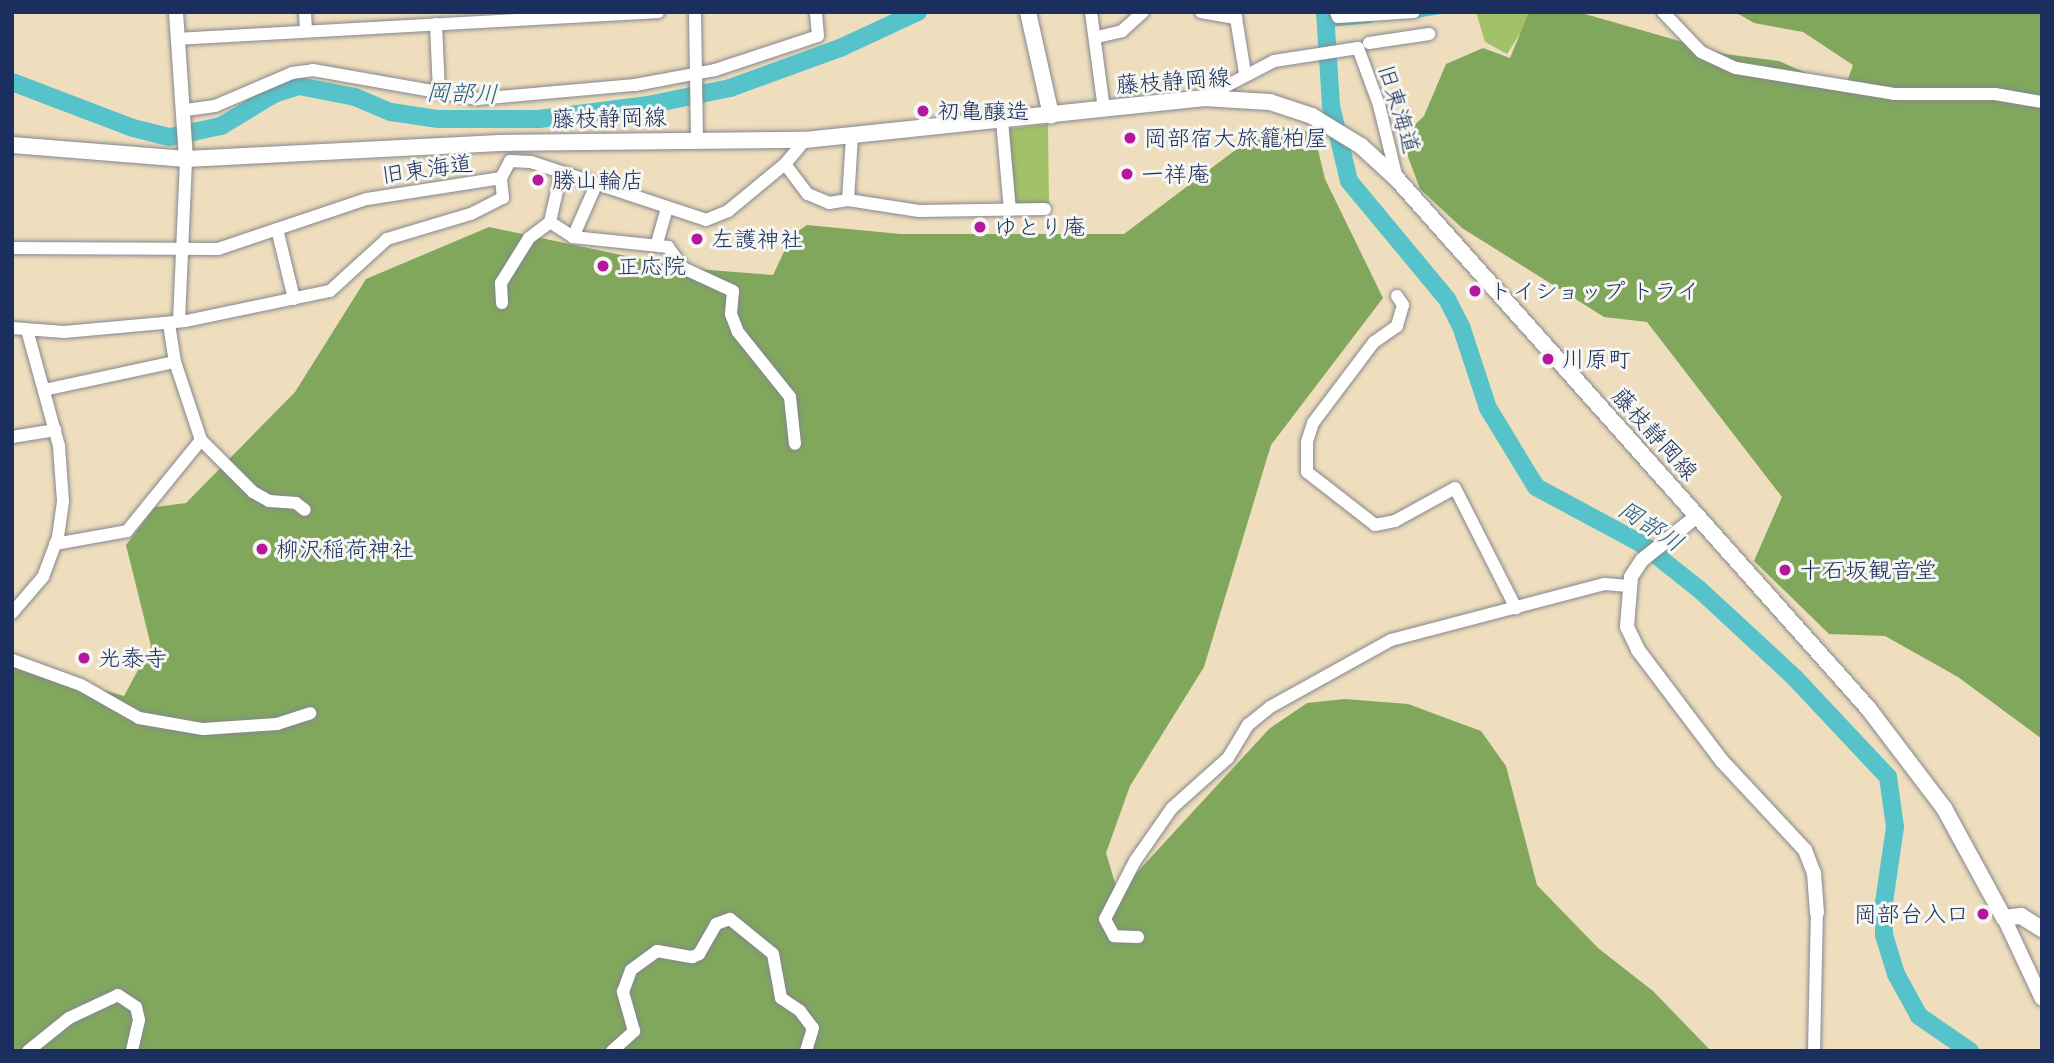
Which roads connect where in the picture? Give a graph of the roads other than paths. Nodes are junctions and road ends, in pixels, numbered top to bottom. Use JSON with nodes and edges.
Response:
{"nodes":[{"id":1,"x":176,"y":12,"type":"edge"},
{"id":2,"x":306,"y":12,"type":"edge"},
{"id":3,"x":658,"y":12,"type":"edge"},
{"id":4,"x":695,"y":12,"type":"edge"},
{"id":5,"x":816,"y":12,"type":"edge"},
{"id":6,"x":1028,"y":12,"type":"edge"},
{"id":7,"x":1091,"y":12,"type":"edge"},
{"id":8,"x":1143,"y":12,"type":"edge"},
{"id":9,"x":1201,"y":12,"type":"edge"},
{"id":10,"x":1336,"y":12,"type":"edge"},
{"id":11,"x":1414,"y":12,"type":"edge"},
{"id":12,"x":1663,"y":12,"type":"edge"},
{"id":13,"x":560,"y":15,"type":"edge"},
{"id":14,"x":1236,"y":15,"type":"edge"},
{"id":15,"x":1373,"y":22,"type":"junction"},
{"id":16,"x":436,"y":24,"type":"junction"},
{"id":17,"x":306,"y":29,"type":"junction"},
{"id":18,"x":1429,"y":34,"type":"dead end"},
{"id":19,"x":1097,"y":37,"type":"junction"},
{"id":20,"x":177,"y":39,"type":"junction"},
{"id":21,"x":1363,"y":46,"type":"junction"},
{"id":22,"x":696,"y":72,"type":"junction"},
{"id":23,"x":1245,"y":73,"type":"junction"},
{"id":24,"x":439,"y":93,"type":"junction"},
{"id":25,"x":1203,"y":98,"type":"junction"},
{"id":26,"x":2042,"y":102,"type":"edge"},
{"id":27,"x":1104,"y":109,"type":"junction"},
{"id":28,"x":186,"y":110,"type":"junction"},
{"id":29,"x":1051,"y":115,"type":"junction"},
{"id":30,"x":1002,"y":121,"type":"junction"},
{"id":31,"x":852,"y":136,"type":"junction"},
{"id":32,"x":696,"y":140,"type":"junction"},
{"id":33,"x":805,"y":140,"type":"junction"},
{"id":34,"x":500,"y":143,"type":"junction"},
{"id":35,"x":12,"y":145,"type":"edge"},
{"id":36,"x":186,"y":153,"type":"junction"},
{"id":37,"x":510,"y":161,"type":"junction"},
{"id":38,"x":785,"y":164,"type":"junction"},
{"id":39,"x":561,"y":173,"type":"junction"},
{"id":40,"x":501,"y":178,"type":"junction"},
{"id":41,"x":1397,"y":179,"type":"junction"},
{"id":42,"x":596,"y":186,"type":"junction"},
{"id":43,"x":848,"y":200,"type":"junction"},
{"id":44,"x":667,"y":209,"type":"junction"},
{"id":45,"x":1045,"y":209,"type":"dead end"},
{"id":46,"x":1010,"y":210,"type":"junction"},
{"id":47,"x":550,"y":222,"type":"junction"},
{"id":48,"x":277,"y":229,"type":"junction"},
{"id":49,"x":573,"y":237,"type":"junction"},
{"id":50,"x":657,"y":243,"type":"junction"},
{"id":51,"x":12,"y":248,"type":"edge"},
{"id":52,"x":181,"y":252,"type":"junction"},
{"id":53,"x":1397,"y":296,"type":"dead end"},
{"id":54,"x":294,"y":299,"type":"junction"},
{"id":55,"x":502,"y":303,"type":"dead end"},
{"id":56,"x":174,"y":322,"type":"junction"},
{"id":57,"x":12,"y":328,"type":"edge"},
{"id":58,"x":27,"y":330,"type":"junction"},
{"id":59,"x":175,"y":362,"type":"junction"},
{"id":60,"x":44,"y":390,"type":"junction"},
{"id":61,"x":55,"y":430,"type":"junction"},
{"id":62,"x":12,"y":437,"type":"edge"},
{"id":63,"x":201,"y":440,"type":"junction"},
{"id":64,"x":795,"y":444,"type":"dead end"},
{"id":65,"x":305,"y":510,"type":"dead end"},
{"id":66,"x":1697,"y":516,"type":"junction"},
{"id":67,"x":55,"y":544,"type":"junction"},
{"id":68,"x":1628,"y":586,"type":"junction"},
{"id":69,"x":1516,"y":608,"type":"junction"},
{"id":70,"x":12,"y":613,"type":"edge"},
{"id":71,"x":12,"y":660,"type":"edge"},
{"id":72,"x":310,"y":713,"type":"dead end"},
{"id":73,"x":1817,"y":913,"type":"joint"},
{"id":74,"x":2004,"y":918,"type":"junction"},
{"id":75,"x":2042,"y":929,"type":"edge"},
{"id":76,"x":1138,"y":937,"type":"dead end"},
{"id":77,"x":2042,"y":999,"type":"edge"},
{"id":78,"x":28,"y":1051,"type":"edge"},
{"id":79,"x":132,"y":1051,"type":"edge"},
{"id":80,"x":612,"y":1051,"type":"edge"},
{"id":81,"x":806,"y":1051,"type":"edge"},
{"id":82,"x":1814,"y":1051,"type":"edge"}],
"edges":[{"from":1,"to":20,"type":"street"},
{"from":2,"to":17,"type":"street"},
{"from":3,"to":13,"type":"street"},
{"from":4,"to":22,"type":"street"},
{"from":5,"to":22,"type":"street"},
{"from":6,"to":29,"type":"main road"},
{"from":7,"to":19,"type":"street"},
{"from":8,"to":19,"type":"street"},
{"from":9,"to":14,"type":"street"},
{"from":10,"to":15,"type":"street"},
{"from":11,"to":15,"type":"street"},
{"from":12,"to":26,"type":"street"},
{"from":13,"to":16,"type":"street"},
{"from":14,"to":23,"type":"street"},
{"from":15,"to":21,"type":"street"},
{"from":16,"to":17,"type":"street"},
{"from":16,"to":24,"type":"street"},
{"from":17,"to":20,"type":"street"},
{"from":18,"to":21,"type":"street"},
{"from":19,"to":27,"type":"street"},
{"from":20,"to":28,"type":"street"},
{"from":21,"to":23,"type":"street","name":"旧東海道"},
{"from":21,"to":41,"type":"street","name":"旧東海道"},
{"from":22,"to":24,"type":"street"},
{"from":22,"to":32,"type":"street"},
{"from":23,"to":25,"type":"street","name":"旧東海道"},
{"from":24,"to":28,"type":"street"},
{"from":25,"to":27,"type":"main road","name":"藤枝静岡線"},
{"from":25,"to":41,"type":"main road","name":"藤枝静岡線"},
{"from":27,"to":29,"type":"main road","name":"藤枝静岡線"},
{"from":28,"to":36,"type":"street"},
{"from":29,"to":30,"type":"main road","name":"藤枝静岡線"},
{"from":30,"to":31,"type":"main road","name":"藤枝静岡線"},
{"from":30,"to":46,"type":"street"},
{"from":31,"to":33,"type":"main road","name":"藤枝静岡線"},
{"from":31,"to":43,"type":"street"},
{"from":32,"to":33,"type":"main road","name":"藤枝静岡線"},
{"from":32,"to":34,"type":"main road","name":"藤枝静岡線"},
{"from":33,"to":38,"type":"street"},
{"from":34,"to":36,"type":"main road","name":"藤枝静岡線"},
{"from":34,"to":37,"type":"street"},
{"from":35,"to":36,"type":"main road","name":"藤枝静岡線"},
{"from":36,"to":52,"type":"street"},
{"from":37,"to":39,"type":"street"},
{"from":37,"to":40,"type":"street","name":"旧東海道"},
{"from":38,"to":43,"type":"street"},
{"from":38,"to":44,"type":"street"},
{"from":39,"to":42,"type":"street"},
{"from":39,"to":47,"type":"street"},
{"from":40,"to":48,"type":"street","name":"旧東海道"},
{"from":40,"to":54,"type":"street"},
{"from":41,"to":66,"type":"main road","name":"藤枝静岡線"},
{"from":42,"to":44,"type":"street"},
{"from":42,"to":49,"type":"street"},
{"from":43,"to":46,"type":"street"},
{"from":44,"to":50,"type":"street"},
{"from":45,"to":46,"type":"street"},
{"from":47,"to":49,"type":"street"},
{"from":47,"to":55,"type":"street"},
{"from":48,"to":52,"type":"street","name":"旧東海道"},
{"from":48,"to":54,"type":"street"},
{"from":49,"to":50,"type":"street"},
{"from":50,"to":64,"type":"street"},
{"from":51,"to":52,"type":"street","name":"旧東海道"},
{"from":52,"to":56,"type":"street"},
{"from":53,"to":69,"type":"street"},
{"from":54,"to":56,"type":"street"},
{"from":56,"to":58,"type":"street"},
{"from":56,"to":59,"type":"street"},
{"from":57,"to":58,"type":"street"},
{"from":58,"to":60,"type":"street"},
{"from":59,"to":60,"type":"street"},
{"from":59,"to":63,"type":"street"},
{"from":60,"to":61,"type":"street"},
{"from":61,"to":62,"type":"street"},
{"from":61,"to":67,"type":"street"},
{"from":63,"to":65,"type":"street"},
{"from":63,"to":67,"type":"street"},
{"from":66,"to":68,"type":"street"},
{"from":66,"to":74,"type":"main road","name":"藤枝静岡線"},
{"from":67,"to":70,"type":"street"},
{"from":68,"to":69,"type":"street"},
{"from":68,"to":73,"type":"street"},
{"from":69,"to":76,"type":"street"},
{"from":71,"to":72,"type":"street"},
{"from":73,"to":82,"type":"street"},
{"from":74,"to":75,"type":"main road"},
{"from":74,"to":77,"type":"street"},
{"from":78,"to":79,"type":"street"},
{"from":80,"to":81,"type":"street"}]}
